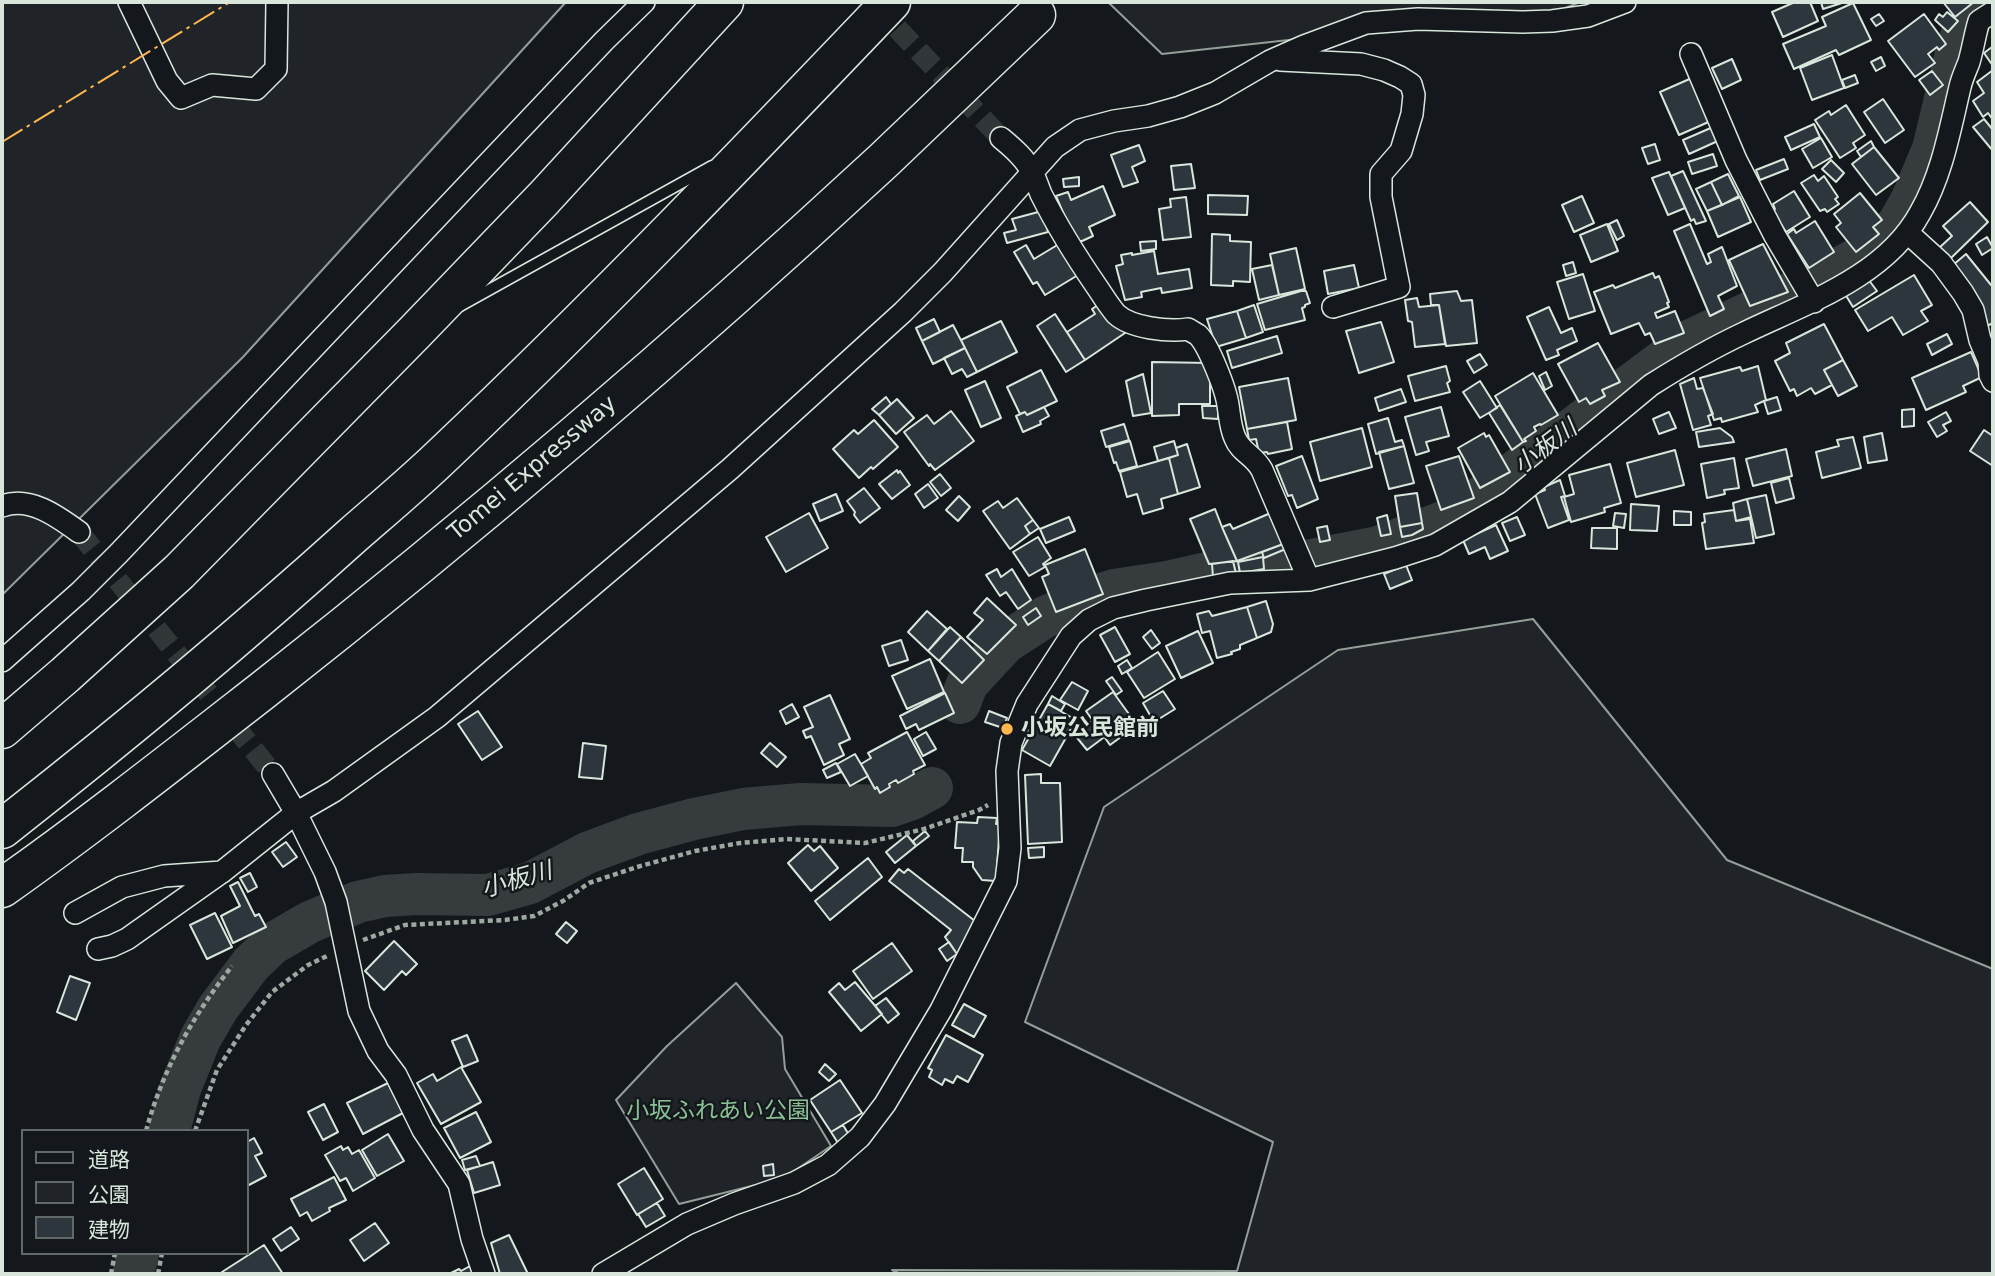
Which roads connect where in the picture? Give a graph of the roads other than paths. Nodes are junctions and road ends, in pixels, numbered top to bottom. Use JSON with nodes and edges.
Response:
{"nodes":[{"id":1,"x":129,"y":2,"type":"edge"},
{"id":2,"x":277,"y":2,"type":"edge"},
{"id":3,"x":644,"y":2,"type":"edge"},
{"id":4,"x":724,"y":2,"type":"edge"},
{"id":5,"x":891,"y":2,"type":"edge"},
{"id":6,"x":1625,"y":2,"type":"edge"},
{"id":7,"x":1989,"y":2,"type":"edge"},
{"id":8,"x":1993,"y":11,"type":"edge"},
{"id":9,"x":1036,"y":15,"type":"dead end"},
{"id":10,"x":1691,"y":54,"type":"dead end"},
{"id":11,"x":1270,"y":61,"type":"junction"},
{"id":12,"x":1001,"y":138,"type":"tunnel mouth"},
{"id":13,"x":761,"y":139,"type":"junction"},
{"id":14,"x":1033,"y":172,"type":"junction"},
{"id":15,"x":1908,"y":233,"type":"junction"},
{"id":16,"x":1814,"y":302,"type":"junction"},
{"id":17,"x":1333,"y":307,"type":"dead end"},
{"id":18,"x":415,"y":332,"type":"junction"},
{"id":19,"x":1993,"y":382,"type":"edge"},
{"id":20,"x":2,"y":506,"type":"edge"},
{"id":21,"x":79,"y":532,"type":"tunnel mouth"},
{"id":22,"x":1309,"y":580,"type":"junction"},
{"id":23,"x":2,"y":661,"type":"edge"},
{"id":24,"x":2,"y":729,"type":"edge"},
{"id":25,"x":273,"y":774,"type":"tunnel mouth"},
{"id":26,"x":296,"y":813,"type":"junction"},
{"id":27,"x":2,"y":829,"type":"edge"},
{"id":28,"x":222,"y":872,"type":"junction"},
{"id":29,"x":2,"y":888,"type":"edge"},
{"id":30,"x":75,"y":913,"type":"dead end"},
{"id":31,"x":98,"y":949,"type":"dead end"},
{"id":32,"x":484,"y":1274,"type":"edge"},
{"id":33,"x":603,"y":1274,"type":"edge"}],
"edges":[{"from":1,"to":2,"type":"street"},
{"from":3,"to":23,"type":"street"},
{"from":4,"to":18,"type":"highway"},
{"from":5,"to":13,"type":"highway"},
{"from":6,"to":11,"type":"street"},
{"from":7,"to":8,"type":"street"},
{"from":8,"to":15,"type":"street"},
{"from":9,"to":29,"type":"highway","name":"Tomei Expressway"},
{"from":10,"to":16,"type":"street"},
{"from":11,"to":14,"type":"street"},
{"from":11,"to":17,"type":"street"},
{"from":12,"to":14,"type":"street"},
{"from":13,"to":18,"type":"lane"},
{"from":13,"to":27,"type":"highway"},
{"from":14,"to":22,"type":"street"},
{"from":14,"to":26,"type":"street"},
{"from":15,"to":16,"type":"street"},
{"from":15,"to":19,"type":"street"},
{"from":16,"to":22,"type":"street"},
{"from":18,"to":24,"type":"highway"},
{"from":20,"to":21,"type":"street"},
{"from":22,"to":33,"type":"street"},
{"from":25,"to":26,"type":"street"},
{"from":26,"to":28,"type":"street"},
{"from":26,"to":32,"type":"street"},
{"from":28,"to":30,"type":"street"},
{"from":28,"to":31,"type":"street"}]}
